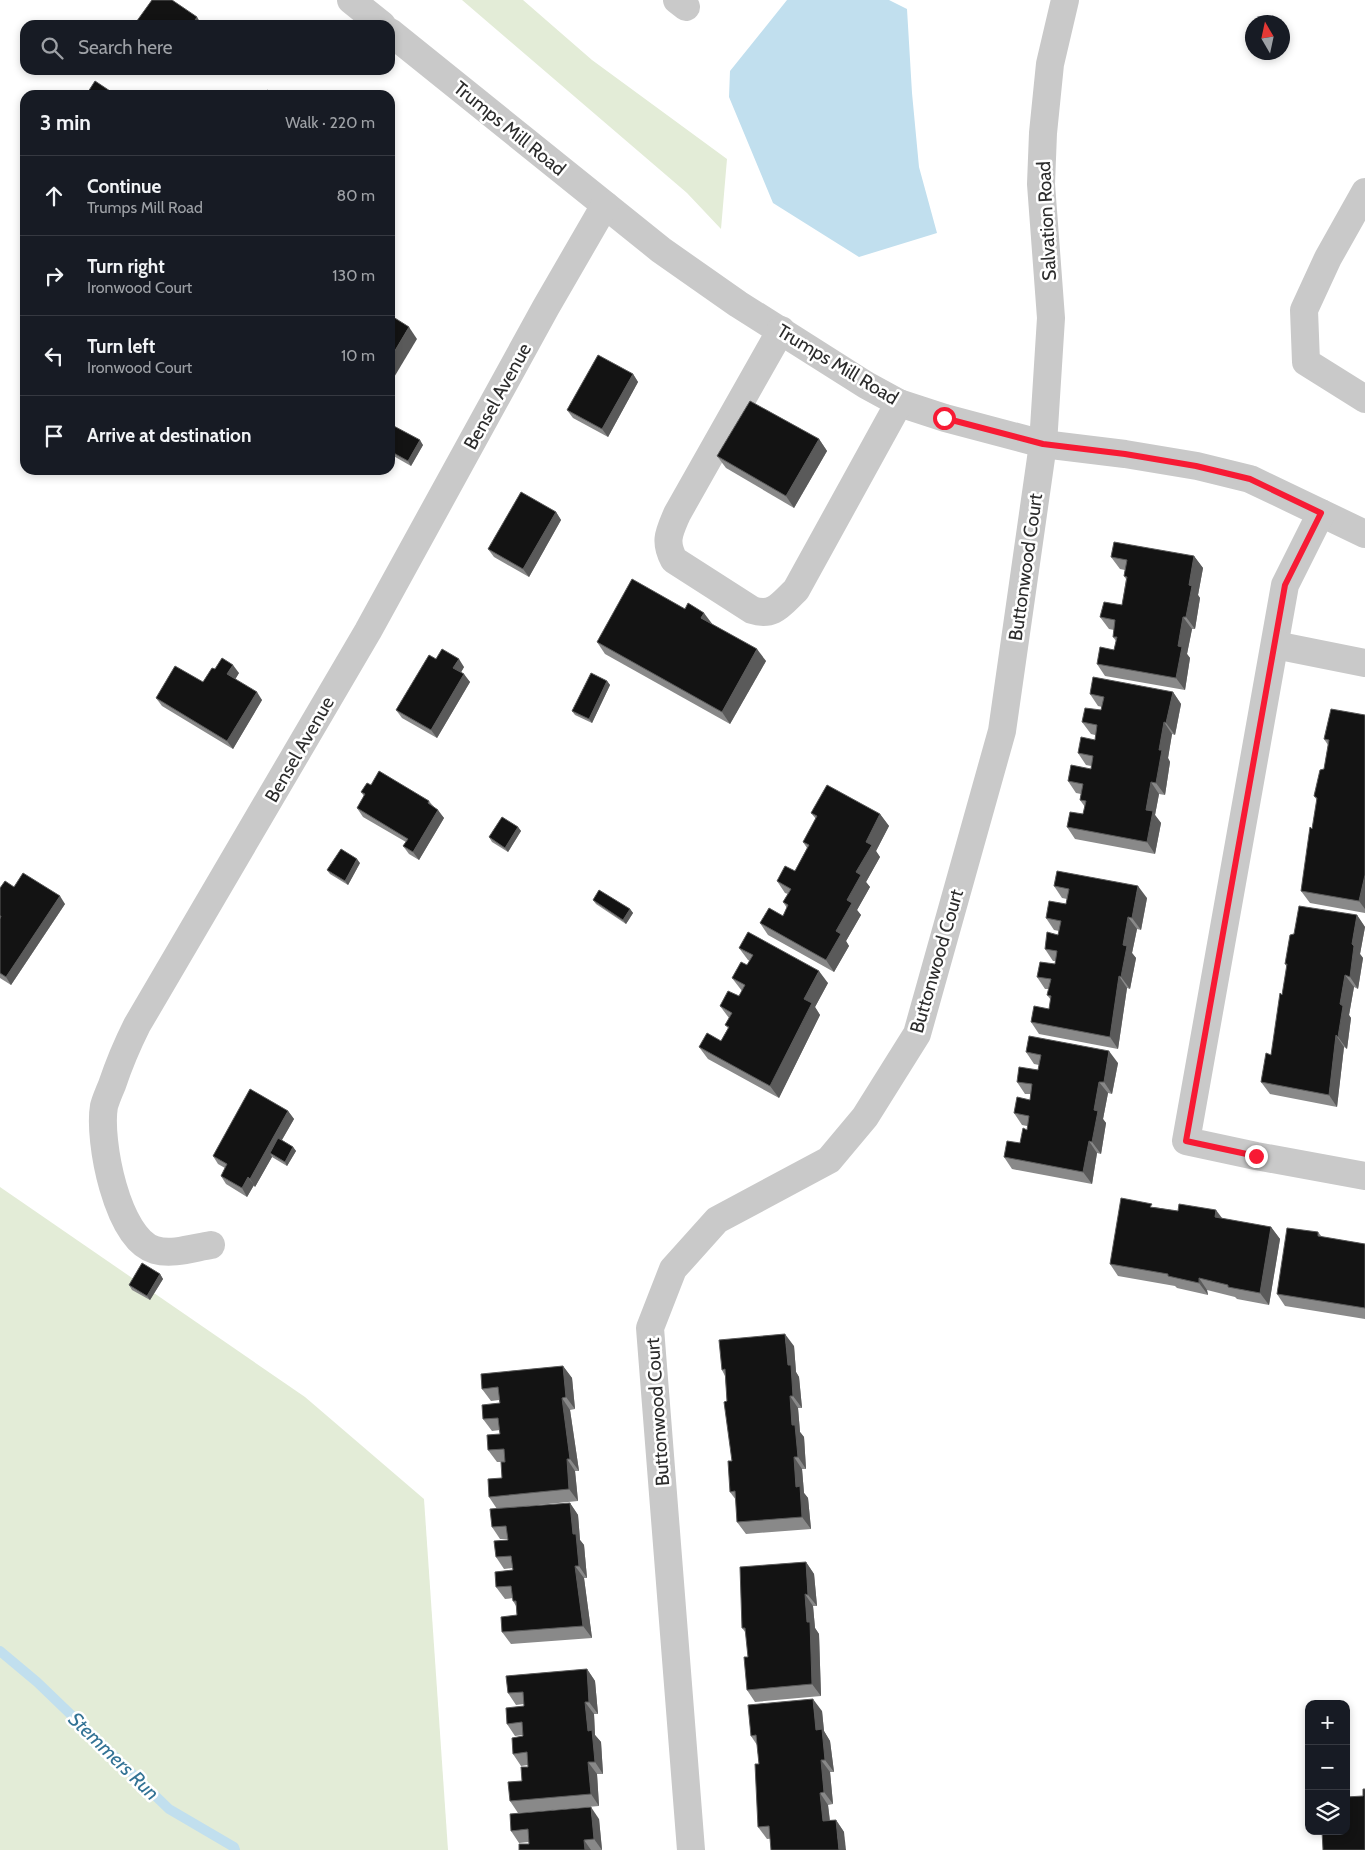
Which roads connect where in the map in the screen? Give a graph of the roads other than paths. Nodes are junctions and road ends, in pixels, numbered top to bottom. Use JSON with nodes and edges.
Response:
{"nodes":[{"id":1,"x":350,"y":0,"type":"edge"},
{"id":2,"x":1065,"y":0,"type":"edge"},
{"id":3,"x":376,"y":20,"type":"edge"},
{"id":4,"x":395,"y":36,"type":"edge"},
{"id":5,"x":1365,"y":192,"type":"edge"},
{"id":6,"x":606,"y":205,"type":"junction"},
{"id":7,"x":781,"y":330,"type":"junction"},
{"id":8,"x":1365,"y":399,"type":"edge"},
{"id":9,"x":899,"y":403,"type":"junction"},
{"id":10,"x":1043,"y":444,"type":"junction"},
{"id":11,"x":1321,"y":513,"type":"junction"},
{"id":12,"x":1365,"y":534,"type":"edge"},
{"id":13,"x":1274,"y":645,"type":"junction"},
{"id":14,"x":1365,"y":663,"type":"edge"},
{"id":15,"x":1365,"y":1176,"type":"edge"},
{"id":16,"x":211,"y":1244,"type":"dead end"},
{"id":17,"x":691,"y":1850,"type":"edge"}],
"edges":[{"from":1,"to":3,"type":"street"},
{"from":2,"to":10,"type":"street","name":"Salvation Road"},
{"from":4,"to":6,"type":"street","name":"Trumps Mill Road"},
{"from":5,"to":8,"type":"street"},
{"from":6,"to":7,"type":"street","name":"Trumps Mill Road"},
{"from":6,"to":16,"type":"street","name":"Bensel Avenue"},
{"from":7,"to":9,"type":"street","name":"Trumps Mill Road"},
{"from":7,"to":9,"type":"street"},
{"from":9,"to":10,"type":"street","name":"Trumps Mill Road"},
{"from":10,"to":11,"type":"street","name":"Trumps Mill Road"},
{"from":10,"to":17,"type":"street","name":"Buttonwood Court"},
{"from":11,"to":12,"type":"street","name":"Trumps Mill Road"},
{"from":11,"to":13,"type":"street"},
{"from":13,"to":14,"type":"street"},
{"from":13,"to":15,"type":"street"}]}
